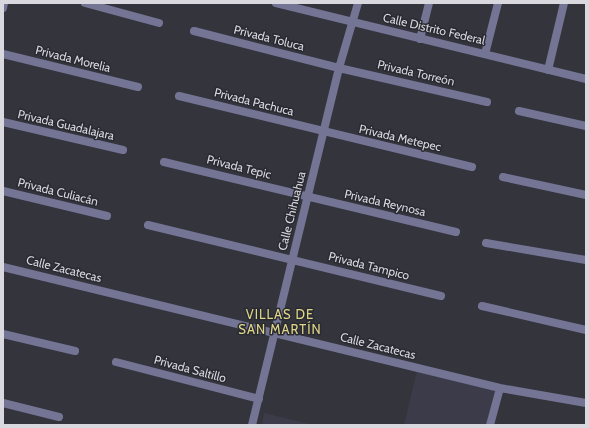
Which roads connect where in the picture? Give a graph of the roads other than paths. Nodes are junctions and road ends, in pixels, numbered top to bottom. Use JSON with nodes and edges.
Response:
{"nodes":[{"id":1,"x":4,"y":3,"type":"edge"},
{"id":2,"x":85,"y":3,"type":"edge"},
{"id":3,"x":276,"y":3,"type":"edge"},
{"id":4,"x":358,"y":3,"type":"edge"},
{"id":5,"x":429,"y":3,"type":"edge"},
{"id":6,"x":498,"y":3,"type":"edge"},
{"id":7,"x":564,"y":3,"type":"edge"},
{"id":8,"x":285,"y":4,"type":"edge"},
{"id":9,"x":3,"y":8,"type":"edge"},
{"id":10,"x":159,"y":23,"type":"dead end"},
{"id":11,"x":353,"y":23,"type":"junction"},
{"id":12,"x":194,"y":31,"type":"dead end"},
{"id":13,"x":420,"y":39,"type":"junction"},
{"id":14,"x":3,"y":54,"type":"edge"},
{"id":15,"x":485,"y":54,"type":"junction"},
{"id":16,"x":339,"y":68,"type":"junction"},
{"id":17,"x":548,"y":70,"type":"junction"},
{"id":18,"x":586,"y":79,"type":"edge"},
{"id":19,"x":138,"y":87,"type":"dead end"},
{"id":20,"x":179,"y":96,"type":"dead end"},
{"id":21,"x":487,"y":102,"type":"dead end"},
{"id":22,"x":519,"y":111,"type":"dead end"},
{"id":23,"x":3,"y":122,"type":"edge"},
{"id":24,"x":586,"y":126,"type":"edge"},
{"id":25,"x":324,"y":132,"type":"junction"},
{"id":26,"x":123,"y":150,"type":"dead end"},
{"id":27,"x":164,"y":162,"type":"dead end"},
{"id":28,"x":472,"y":167,"type":"dead end"},
{"id":29,"x":503,"y":177,"type":"dead end"},
{"id":30,"x":3,"y":191,"type":"edge"},
{"id":31,"x":586,"y":195,"type":"edge"},
{"id":32,"x":308,"y":197,"type":"junction"},
{"id":33,"x":107,"y":216,"type":"dead end"},
{"id":34,"x":148,"y":225,"type":"dead end"},
{"id":35,"x":456,"y":232,"type":"dead end"},
{"id":36,"x":486,"y":243,"type":"dead end"},
{"id":37,"x":292,"y":260,"type":"junction"},
{"id":38,"x":586,"y":260,"type":"edge"},
{"id":39,"x":3,"y":267,"type":"edge"},
{"id":40,"x":441,"y":296,"type":"dead end"},
{"id":41,"x":482,"y":306,"type":"dead end"},
{"id":42,"x":586,"y":330,"type":"edge"},
{"id":43,"x":275,"y":333,"type":"junction"},
{"id":44,"x":3,"y":334,"type":"edge"},
{"id":45,"x":75,"y":351,"type":"dead end"},
{"id":46,"x":116,"y":362,"type":"dead end"},
{"id":47,"x":500,"y":388,"type":"junction"},
{"id":48,"x":259,"y":399,"type":"junction"},
{"id":49,"x":3,"y":403,"type":"edge"},
{"id":50,"x":586,"y":403,"type":"edge"},
{"id":51,"x":59,"y":417,"type":"dead end"},
{"id":52,"x":252,"y":425,"type":"edge"},
{"id":53,"x":490,"y":425,"type":"edge"}],
"edges":[{"from":1,"to":9,"type":"street"},
{"from":2,"to":10,"type":"street"},
{"from":3,"to":8,"type":"street","name":"Calle Distrito Federal"},
{"from":4,"to":11,"type":"street","name":"Calle Chihuahua"},
{"from":5,"to":13,"type":"street"},
{"from":6,"to":15,"type":"street"},
{"from":7,"to":17,"type":"street"},
{"from":8,"to":11,"type":"street","name":"Calle Distrito Federal"},
{"from":11,"to":13,"type":"street","name":"Calle Distrito Federal"},
{"from":11,"to":16,"type":"street","name":"Calle Chihuahua"},
{"from":12,"to":16,"type":"street","name":"Privada Toluca"},
{"from":13,"to":15,"type":"street","name":"Calle Distrito Federal"},
{"from":14,"to":19,"type":"street","name":"Privada Morelia"},
{"from":15,"to":17,"type":"street","name":"Calle Distrito Federal"},
{"from":16,"to":21,"type":"street","name":"Privada Torreón"},
{"from":16,"to":25,"type":"street","name":"Calle Chihuahua"},
{"from":17,"to":18,"type":"street","name":"Calle Distrito Federal"},
{"from":20,"to":25,"type":"street","name":"Privada Pachuca"},
{"from":22,"to":24,"type":"street"},
{"from":23,"to":26,"type":"street","name":"Privada Guadalajara"},
{"from":25,"to":28,"type":"street","name":"Privada Metepec"},
{"from":25,"to":32,"type":"street","name":"Calle Chihuahua"},
{"from":27,"to":32,"type":"street","name":"Privada Tepic"},
{"from":29,"to":31,"type":"street"},
{"from":30,"to":33,"type":"street","name":"Privada Culiacán"},
{"from":32,"to":35,"type":"street","name":"Privada Reynosa"},
{"from":32,"to":37,"type":"street","name":"Calle Chihuahua"},
{"from":34,"to":37,"type":"street","name":"Privada Tampico"},
{"from":36,"to":38,"type":"street"},
{"from":37,"to":40,"type":"street","name":"Privada Tampico"},
{"from":37,"to":43,"type":"street","name":"Calle Chihuahua"},
{"from":39,"to":43,"type":"street","name":"Calle Zacatecas"},
{"from":41,"to":42,"type":"street"},
{"from":43,"to":47,"type":"street","name":"Calle Zacatecas"},
{"from":43,"to":48,"type":"street","name":"Calle Chihuahua"},
{"from":44,"to":45,"type":"street"},
{"from":46,"to":48,"type":"street","name":"Privada Saltillo"},
{"from":47,"to":50,"type":"street","name":"Calle Zacatecas"},
{"from":47,"to":53,"type":"street"},
{"from":48,"to":52,"type":"street","name":"Calle Chihuahua"},
{"from":49,"to":51,"type":"street"}]}
